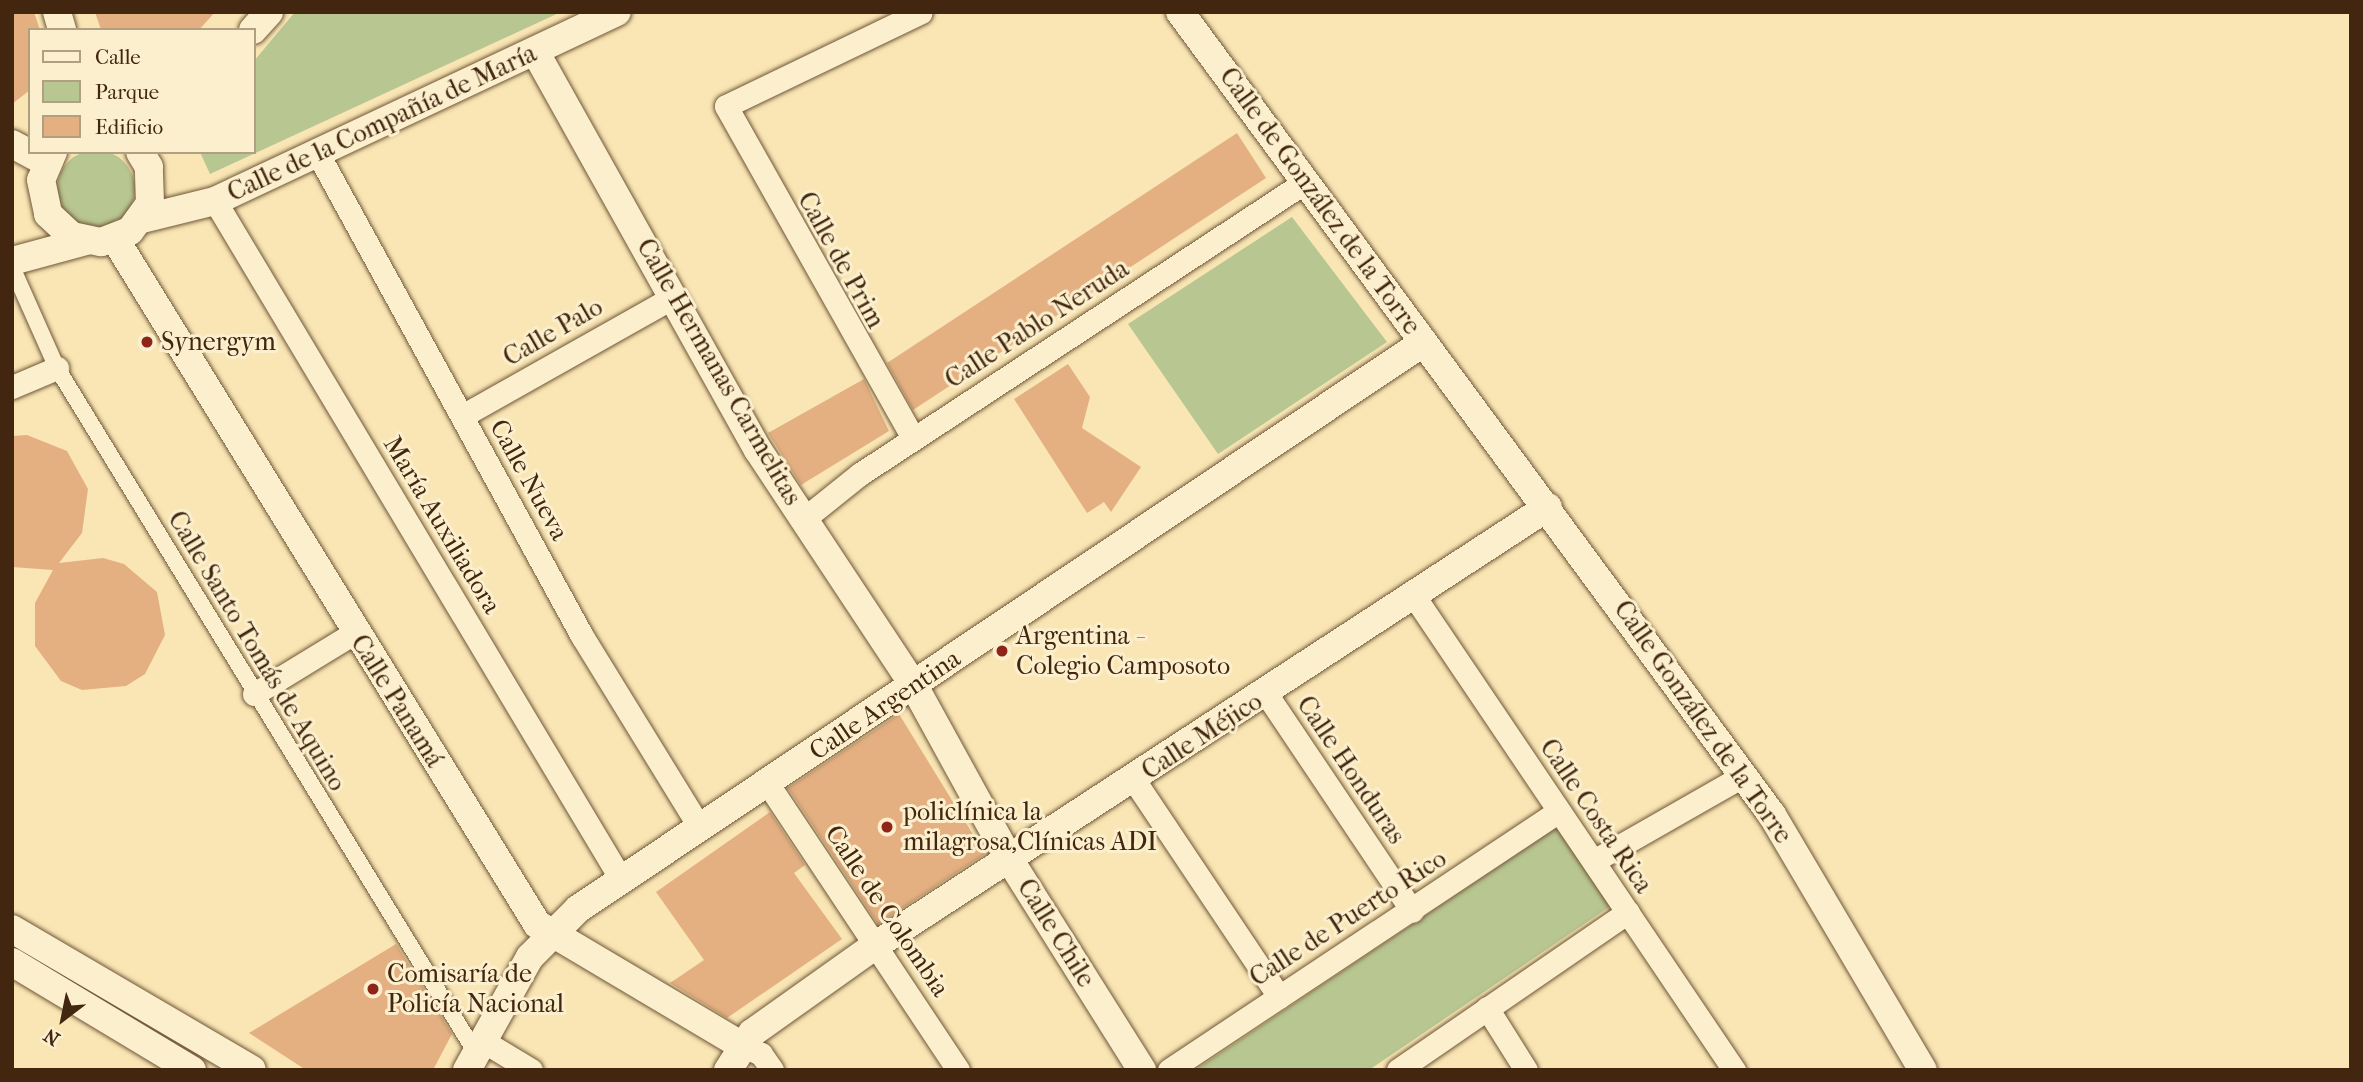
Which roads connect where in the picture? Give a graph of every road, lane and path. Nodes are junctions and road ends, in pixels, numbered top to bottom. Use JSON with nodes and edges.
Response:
{"nodes":[{"id":1,"x":268,"y":12,"type":"edge"},
{"id":2,"x":617,"y":12,"type":"edge"},
{"id":3,"x":921,"y":12,"type":"edge"},
{"id":4,"x":1180,"y":12,"type":"edge"},
{"id":5,"x":255,"y":28,"type":"edge"},
{"id":6,"x":536,"y":53,"type":"junction"},
{"id":7,"x":318,"y":154,"type":"junction"},
{"id":8,"x":49,"y":157,"type":"edge"},
{"id":9,"x":147,"y":157,"type":"edge"},
{"id":10,"x":1305,"y":182,"type":"junction"},
{"id":11,"x":215,"y":201,"type":"junction"},
{"id":12,"x":45,"y":207,"type":"junction"},
{"id":13,"x":142,"y":219,"type":"junction"},
{"id":14,"x":115,"y":239,"type":"junction"},
{"id":15,"x":86,"y":241,"type":"junction"},
{"id":16,"x":12,"y":259,"type":"edge"},
{"id":17,"x":12,"y":267,"type":"edge"},
{"id":18,"x":673,"y":297,"type":"junction"},
{"id":19,"x":1424,"y":342,"type":"junction"},
{"id":20,"x":57,"y":368,"type":"junction"},
{"id":21,"x":12,"y":387,"type":"edge"},
{"id":22,"x":1459,"y":389,"type":"joint"},
{"id":23,"x":462,"y":416,"type":"junction"},
{"id":24,"x":914,"y":438,"type":"junction"},
{"id":25,"x":1548,"y":507,"type":"junction"},
{"id":26,"x":805,"y":518,"type":"junction"},
{"id":27,"x":1412,"y":593,"type":"junction"},
{"id":28,"x":354,"y":633,"type":"junction"},
{"id":29,"x":913,"y":684,"type":"junction"},
{"id":30,"x":254,"y":694,"type":"junction"},
{"id":31,"x":1267,"y":695,"type":"junction"},
{"id":32,"x":1744,"y":775,"type":"junction"},
{"id":33,"x":1134,"y":780,"type":"junction"},
{"id":34,"x":768,"y":785,"type":"junction"},
{"id":35,"x":1558,"y":812,"type":"junction"},
{"id":36,"x":700,"y":828,"type":"junction"},
{"id":37,"x":1597,"y":859,"type":"junction"},
{"id":38,"x":1011,"y":862,"type":"junction"},
{"id":39,"x":621,"y":879,"type":"junction"},
{"id":40,"x":1412,"y":911,"type":"junction"},
{"id":41,"x":1628,"y":912,"type":"junction"},
{"id":42,"x":12,"y":929,"type":"edge"},
{"id":43,"x":551,"y":933,"type":"junction"},
{"id":44,"x":876,"y":945,"type":"junction"},
{"id":45,"x":12,"y":962,"type":"edge"},
{"id":46,"x":1279,"y":997,"type":"junction"},
{"id":47,"x":1487,"y":1008,"type":"junction"},
{"id":48,"x":741,"y":1045,"type":"junction"},
{"id":49,"x":475,"y":1054,"type":"edge"},
{"id":50,"x":192,"y":1070,"type":"edge"},
{"id":51,"x":252,"y":1070,"type":"edge"},
{"id":52,"x":531,"y":1070,"type":"edge"},
{"id":53,"x":728,"y":1070,"type":"edge"},
{"id":54,"x":772,"y":1070,"type":"edge"},
{"id":55,"x":958,"y":1070,"type":"edge"},
{"id":56,"x":1142,"y":1070,"type":"edge"},
{"id":57,"x":1169,"y":1070,"type":"edge"},
{"id":58,"x":1398,"y":1070,"type":"edge"},
{"id":59,"x":1526,"y":1070,"type":"edge"},
{"id":60,"x":1734,"y":1070,"type":"edge"},
{"id":61,"x":1923,"y":1070,"type":"edge"}],
"edges":[{"from":1,"to":5,"type":"street"},
{"from":2,"to":6,"type":"street","name":"Calle de la Compañía de María"},
{"from":3,"to":24,"type":"street","name":"Calle de Prim"},
{"from":4,"to":10,"type":"street","name":"Calle de González de la Torre"},
{"from":6,"to":7,"type":"street","name":"Calle de la Compañía de María"},
{"from":6,"to":18,"type":"street","name":"Calle Hermanas Carmelitas"},
{"from":7,"to":11,"type":"street","name":"Calle de la Compañía de María"},
{"from":7,"to":23,"type":"street","name":"Calle Nueva"},
{"from":8,"to":12,"type":"street"},
{"from":9,"to":13,"type":"street"},
{"from":10,"to":19,"type":"street","name":"Calle de González de la Torre"},
{"from":10,"to":24,"type":"street","name":"Calle Pablo Neruda"},
{"from":11,"to":13,"type":"street","name":"Calle de la Compañía de María"},
{"from":11,"to":39,"type":"street","name":"María Auxiliadora"},
{"from":12,"to":15,"type":"street"},
{"from":12,"to":16,"type":"street"},
{"from":13,"to":14,"type":"street"},
{"from":14,"to":15,"type":"street"},
{"from":14,"to":28,"type":"street","name":"Calle Panamá"},
{"from":15,"to":16,"type":"street"},
{"from":17,"to":20,"type":"street","name":"Calle Santo Tomás de Aquino"},
{"from":18,"to":23,"type":"street","name":"Calle Palo"},
{"from":18,"to":26,"type":"street","name":"Calle Hermanas Carmelitas"},
{"from":19,"to":22,"type":"street","name":"Calle de González de la Torre"},
{"from":19,"to":29,"type":"street","name":"Calle Argentina"},
{"from":20,"to":21,"type":"street"},
{"from":20,"to":30,"type":"street","name":"Calle Santo Tomás de Aquino"},
{"from":22,"to":25,"type":"street","name":"Calle González de la Torre"},
{"from":23,"to":36,"type":"street","name":"Calle Nueva"},
{"from":24,"to":26,"type":"street","name":"Calle Pablo Neruda"},
{"from":25,"to":27,"type":"street","name":"Calle Méjico"},
{"from":25,"to":32,"type":"street","name":"Calle González de la Torre"},
{"from":26,"to":29,"type":"street","name":"Calle Hermanas Carmelitas"},
{"from":27,"to":31,"type":"street","name":"Calle Méjico"},
{"from":27,"to":35,"type":"street","name":"Calle Costa Rica"},
{"from":28,"to":30,"type":"street"},
{"from":28,"to":43,"type":"street","name":"Calle Panamá"},
{"from":29,"to":34,"type":"street","name":"Calle Argentina"},
{"from":29,"to":38,"type":"street","name":"Calle Chile"},
{"from":30,"to":49,"type":"street","name":"Calle Santo Tomás de Aquino"},
{"from":31,"to":33,"type":"street","name":"Calle Méjico"},
{"from":31,"to":40,"type":"street","name":"Calle Honduras"},
{"from":32,"to":37,"type":"street"},
{"from":32,"to":61,"type":"street","name":"Calle González de la Torre"},
{"from":33,"to":38,"type":"street","name":"Calle Méjico"},
{"from":33,"to":46,"type":"street"},
{"from":34,"to":36,"type":"street","name":"Calle Argentina"},
{"from":34,"to":44,"type":"street","name":"Calle de Colombia"},
{"from":35,"to":37,"type":"street","name":"Calle Costa Rica"},
{"from":35,"to":40,"type":"street","name":"Calle de Puerto Rico"},
{"from":36,"to":39,"type":"street","name":"Calle Argentina"},
{"from":37,"to":41,"type":"street","name":"Calle Costa Rica"},
{"from":38,"to":44,"type":"street","name":"Calle Méjico"},
{"from":38,"to":56,"type":"street","name":"Calle Chile"},
{"from":39,"to":43,"type":"street","name":"Calle Argentina"},
{"from":40,"to":46,"type":"street","name":"Calle de Puerto Rico"},
{"from":41,"to":47,"type":"street"},
{"from":41,"to":60,"type":"street","name":"Calle Costa Rica"},
{"from":42,"to":51,"type":"street"},
{"from":43,"to":48,"type":"street","name":"Calle Panamá"},
{"from":43,"to":49,"type":"street","name":"Calle Argentina"},
{"from":44,"to":48,"type":"street","name":"Calle Méjico"},
{"from":44,"to":55,"type":"street","name":"Calle de Colombia"},
{"from":45,"to":50,"type":"street"},
{"from":46,"to":57,"type":"street","name":"Calle de Puerto Rico"},
{"from":47,"to":58,"type":"street"},
{"from":47,"to":59,"type":"street"},
{"from":48,"to":53,"type":"street","name":"Calle Méjico"},
{"from":48,"to":54,"type":"street","name":"Calle Panamá"},
{"from":49,"to":52,"type":"street"}]}
